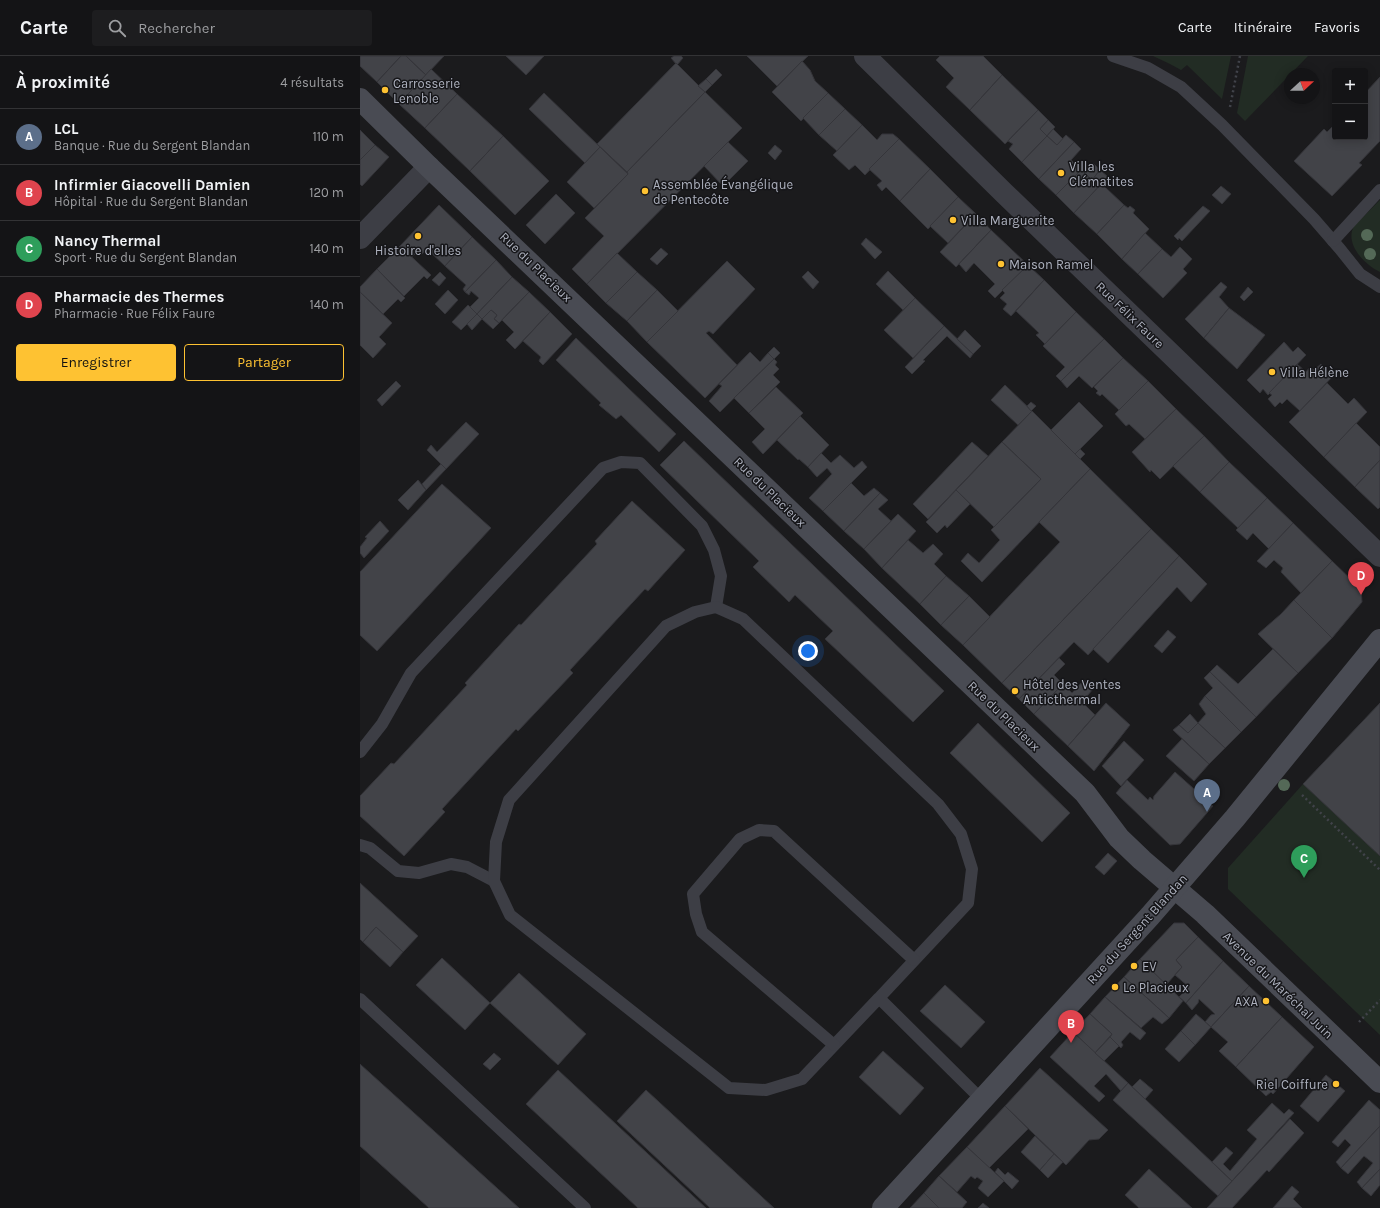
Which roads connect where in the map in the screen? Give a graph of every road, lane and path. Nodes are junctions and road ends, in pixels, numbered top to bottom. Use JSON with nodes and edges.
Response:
{"nodes":[{"id":1,"x":865,"y":56,"type":"edge"},
{"id":2,"x":1114,"y":56,"type":"edge"},
{"id":3,"x":1240,"y":56,"type":"edge"},
{"id":4,"x":360,"y":99,"type":"edge"},
{"id":5,"x":1222,"y":125,"type":"junction"},
{"id":6,"x":429,"y":167,"type":"junction"},
{"id":7,"x":1380,"y":190,"type":"edge"},
{"id":8,"x":360,"y":238,"type":"edge"},
{"id":9,"x":1333,"y":241,"type":"junction"},
{"id":10,"x":1380,"y":287,"type":"edge"},
{"id":11,"x":1380,"y":556,"type":"edge"},
{"id":12,"x":716,"y":607,"type":"junction"},
{"id":13,"x":1378,"y":646,"type":"edge"},
{"id":14,"x":360,"y":752,"type":"edge"},
{"id":15,"x":1302,"y":796,"type":"dead end"},
{"id":16,"x":360,"y":845,"type":"edge"},
{"id":17,"x":1380,"y":870,"type":"edge"},
{"id":18,"x":494,"y":880,"type":"junction"},
{"id":19,"x":1174,"y":888,"type":"junction"},
{"id":20,"x":914,"y":960,"type":"junction"},
{"id":21,"x":879,"y":998,"type":"junction"},
{"id":22,"x":360,"y":999,"type":"edge"},
{"id":23,"x":1380,"y":1000,"type":"edge"},
{"id":24,"x":1358,"y":1022,"type":"dead end"},
{"id":25,"x":834,"y":1045,"type":"junction"},
{"id":26,"x":1380,"y":1082,"type":"edge"},
{"id":27,"x":982,"y":1100,"type":"junction"},
{"id":28,"x":585,"y":1208,"type":"edge"},
{"id":29,"x":883,"y":1208,"type":"edge"}],
"edges":[{"from":1,"to":11,"type":"street","name":"Rue Félix Faure"},
{"from":2,"to":5,"type":"lane"},
{"from":3,"to":5,"type":"path"},
{"from":4,"to":6,"type":"street","name":"Rue du Placieux"},
{"from":5,"to":9,"type":"lane"},
{"from":6,"to":8,"type":"street"},
{"from":6,"to":19,"type":"street","name":"Rue du Placieux"},
{"from":7,"to":9,"type":"lane"},
{"from":9,"to":10,"type":"lane"},
{"from":12,"to":14,"type":"lane"},
{"from":12,"to":18,"type":"lane"},
{"from":12,"to":20,"type":"lane"},
{"from":13,"to":19,"type":"street","name":"Rue du Sergent Blandan"},
{"from":15,"to":17,"type":"path"},
{"from":16,"to":18,"type":"lane"},
{"from":18,"to":25,"type":"lane"},
{"from":19,"to":26,"type":"street","name":"Avenue du Maréchal Juin"},
{"from":19,"to":27,"type":"street","name":"Rue du Sergent Blandan"},
{"from":20,"to":21,"type":"lane"},
{"from":20,"to":25,"type":"lane"},
{"from":21,"to":25,"type":"lane"},
{"from":21,"to":27,"type":"lane"},
{"from":22,"to":28,"type":"lane"},
{"from":23,"to":24,"type":"path"},
{"from":27,"to":29,"type":"street","name":"Rue du Sergent Blandan"}]}
